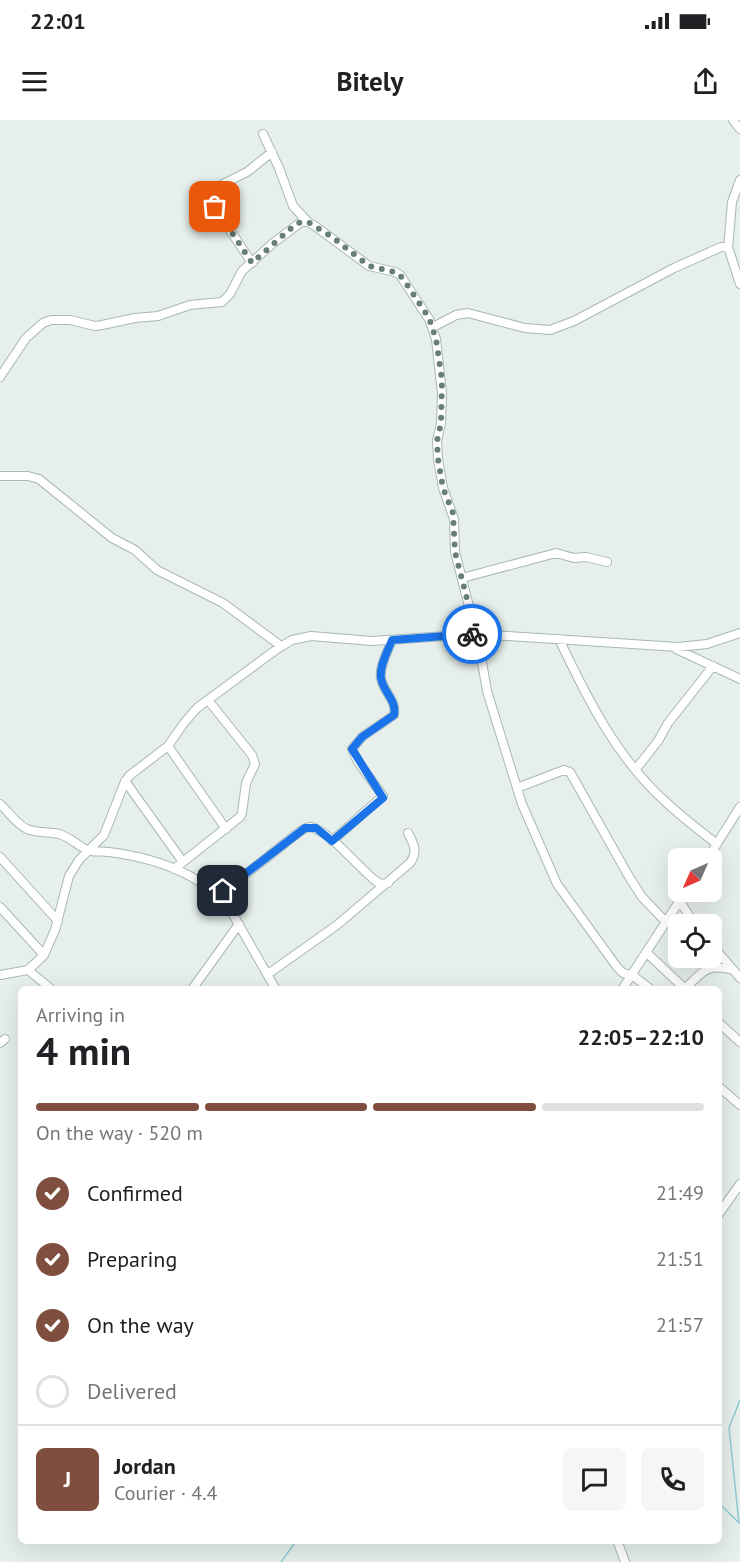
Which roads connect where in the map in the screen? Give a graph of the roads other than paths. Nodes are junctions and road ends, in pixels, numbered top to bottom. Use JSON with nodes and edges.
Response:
{"nodes":[{"id":1,"x":733,"y":120,"type":"edge"},
{"id":2,"x":740,"y":129,"type":"edge"},
{"id":3,"x":263,"y":134,"type":"dead end"},
{"id":4,"x":272,"y":152,"type":"junction"},
{"id":5,"x":740,"y":180,"type":"edge"},
{"id":6,"x":308,"y":222,"type":"junction"},
{"id":7,"x":728,"y":249,"type":"junction"},
{"id":8,"x":252,"y":263,"type":"junction"},
{"id":9,"x":740,"y":284,"type":"edge"},
{"id":10,"x":433,"y":327,"type":"junction"},
{"id":11,"x":0,"y":377,"type":"edge"},
{"id":12,"x":0,"y":476,"type":"edge"},
{"id":13,"x":607,"y":562,"type":"dead end"},
{"id":14,"x":462,"y":578,"type":"junction"},
{"id":15,"x":740,"y":633,"type":"edge"},
{"id":16,"x":476,"y":634,"type":"junction"},
{"id":17,"x":559,"y":639,"type":"junction"},
{"id":18,"x":392,"y":640,"type":"junction"},
{"id":19,"x":281,"y":646,"type":"junction"},
{"id":20,"x":668,"y":646,"type":"junction"},
{"id":21,"x":713,"y":666,"type":"junction"},
{"id":22,"x":740,"y":679,"type":"edge"},
{"id":23,"x":208,"y":700,"type":"junction"},
{"id":24,"x":168,"y":746,"type":"junction"},
{"id":25,"x":636,"y":769,"type":"junction"},
{"id":26,"x":125,"y":781,"type":"junction"},
{"id":27,"x":517,"y":788,"type":"junction"},
{"id":28,"x":0,"y":804,"type":"edge"},
{"id":29,"x":740,"y":807,"type":"edge"},
{"id":30,"x":737,"y":818,"type":"edge"},
{"id":31,"x":226,"y":829,"type":"junction"},
{"id":32,"x":408,"y":833,"type":"dead end"},
{"id":33,"x":332,"y":841,"type":"junction"},
{"id":34,"x":717,"y":844,"type":"junction"},
{"id":35,"x":714,"y":848,"type":"edge"},
{"id":36,"x":88,"y":851,"type":"junction"},
{"id":37,"x":0,"y":857,"type":"edge"},
{"id":38,"x":183,"y":862,"type":"junction"},
{"id":39,"x":174,"y":869,"type":"junction"},
{"id":40,"x":388,"y":883,"type":"junction"},
{"id":41,"x":212,"y":891,"type":"junction"},
{"id":42,"x":679,"y":902,"type":"edge"},
{"id":43,"x":0,"y":907,"type":"edge"},
{"id":44,"x":58,"y":921,"type":"junction"},
{"id":45,"x":666,"y":922,"type":"junction"},
{"id":46,"x":239,"y":924,"type":"junction"},
{"id":47,"x":646,"y":952,"type":"junction"},
{"id":48,"x":44,"y":955,"type":"junction"},
{"id":49,"x":722,"y":957,"type":"edge"},
{"id":50,"x":28,"y":970,"type":"junction"},
{"id":51,"x":733,"y":970,"type":"junction"},
{"id":52,"x":268,"y":974,"type":"junction"},
{"id":53,"x":0,"y":975,"type":"edge"},
{"id":54,"x":632,"y":975,"type":"junction"},
{"id":55,"x":740,"y":978,"type":"edge"},
{"id":56,"x":48,"y":986,"type":"edge"},
{"id":57,"x":194,"y":986,"type":"edge"},
{"id":58,"x":274,"y":986,"type":"edge"},
{"id":59,"x":624,"y":986,"type":"edge"},
{"id":60,"x":646,"y":986,"type":"edge"},
{"id":61,"x":683,"y":986,"type":"edge"},
{"id":62,"x":687,"y":986,"type":"edge"},
{"id":63,"x":722,"y":1026,"type":"edge"},
{"id":64,"x":740,"y":1042,"type":"edge"},
{"id":65,"x":722,"y":1089,"type":"edge"},
{"id":66,"x":740,"y":1105,"type":"edge"},
{"id":67,"x":740,"y":1184,"type":"edge"},
{"id":68,"x":722,"y":1209,"type":"edge"},
{"id":69,"x":618,"y":1544,"type":"edge"},
{"id":70,"x":625,"y":1562,"type":"edge"}],
"edges":[{"from":1,"to":2,"type":"street"},
{"from":3,"to":4,"type":"street"},
{"from":4,"to":6,"type":"street"},
{"from":4,"to":8,"type":"street"},
{"from":5,"to":7,"type":"street"},
{"from":6,"to":8,"type":"street"},
{"from":6,"to":10,"type":"street"},
{"from":7,"to":9,"type":"street"},
{"from":7,"to":10,"type":"street"},
{"from":8,"to":11,"type":"street"},
{"from":10,"to":14,"type":"street"},
{"from":12,"to":19,"type":"street"},
{"from":13,"to":14,"type":"street"},
{"from":14,"to":16,"type":"street"},
{"from":15,"to":20,"type":"street"},
{"from":16,"to":17,"type":"street"},
{"from":16,"to":18,"type":"street"},
{"from":16,"to":27,"type":"street"},
{"from":17,"to":20,"type":"street"},
{"from":17,"to":25,"type":"street"},
{"from":18,"to":19,"type":"street"},
{"from":18,"to":33,"type":"street"},
{"from":19,"to":23,"type":"street"},
{"from":20,"to":21,"type":"street"},
{"from":21,"to":22,"type":"street"},
{"from":21,"to":25,"type":"street"},
{"from":23,"to":24,"type":"street"},
{"from":23,"to":31,"type":"street"},
{"from":24,"to":26,"type":"street"},
{"from":24,"to":31,"type":"street"},
{"from":25,"to":34,"type":"street"},
{"from":26,"to":36,"type":"street"},
{"from":26,"to":38,"type":"street"},
{"from":27,"to":45,"type":"street"},
{"from":27,"to":54,"type":"street"},
{"from":28,"to":36,"type":"street"},
{"from":29,"to":30,"type":"street"},
{"from":30,"to":34,"type":"street"},
{"from":31,"to":38,"type":"street"},
{"from":32,"to":40,"type":"street"},
{"from":33,"to":40,"type":"street"},
{"from":33,"to":41,"type":"street"},
{"from":34,"to":35,"type":"street"},
{"from":36,"to":39,"type":"street"},
{"from":36,"to":44,"type":"street"},
{"from":37,"to":44,"type":"street"},
{"from":38,"to":39,"type":"street"},
{"from":39,"to":41,"type":"street"},
{"from":40,"to":52,"type":"street"},
{"from":41,"to":46,"type":"street"},
{"from":42,"to":45,"type":"street"},
{"from":43,"to":48,"type":"street"},
{"from":44,"to":48,"type":"street"},
{"from":45,"to":47,"type":"street"},
{"from":46,"to":52,"type":"street"},
{"from":46,"to":57,"type":"street"},
{"from":47,"to":54,"type":"street"},
{"from":47,"to":61,"type":"street"},
{"from":48,"to":50,"type":"street"},
{"from":49,"to":51,"type":"street"},
{"from":50,"to":53,"type":"street"},
{"from":50,"to":56,"type":"street"},
{"from":51,"to":55,"type":"street"},
{"from":51,"to":62,"type":"street"},
{"from":52,"to":58,"type":"street"},
{"from":54,"to":59,"type":"street"},
{"from":54,"to":60,"type":"street"},
{"from":63,"to":64,"type":"street"},
{"from":65,"to":66,"type":"street"},
{"from":67,"to":68,"type":"street"},
{"from":69,"to":70,"type":"street"}]}
